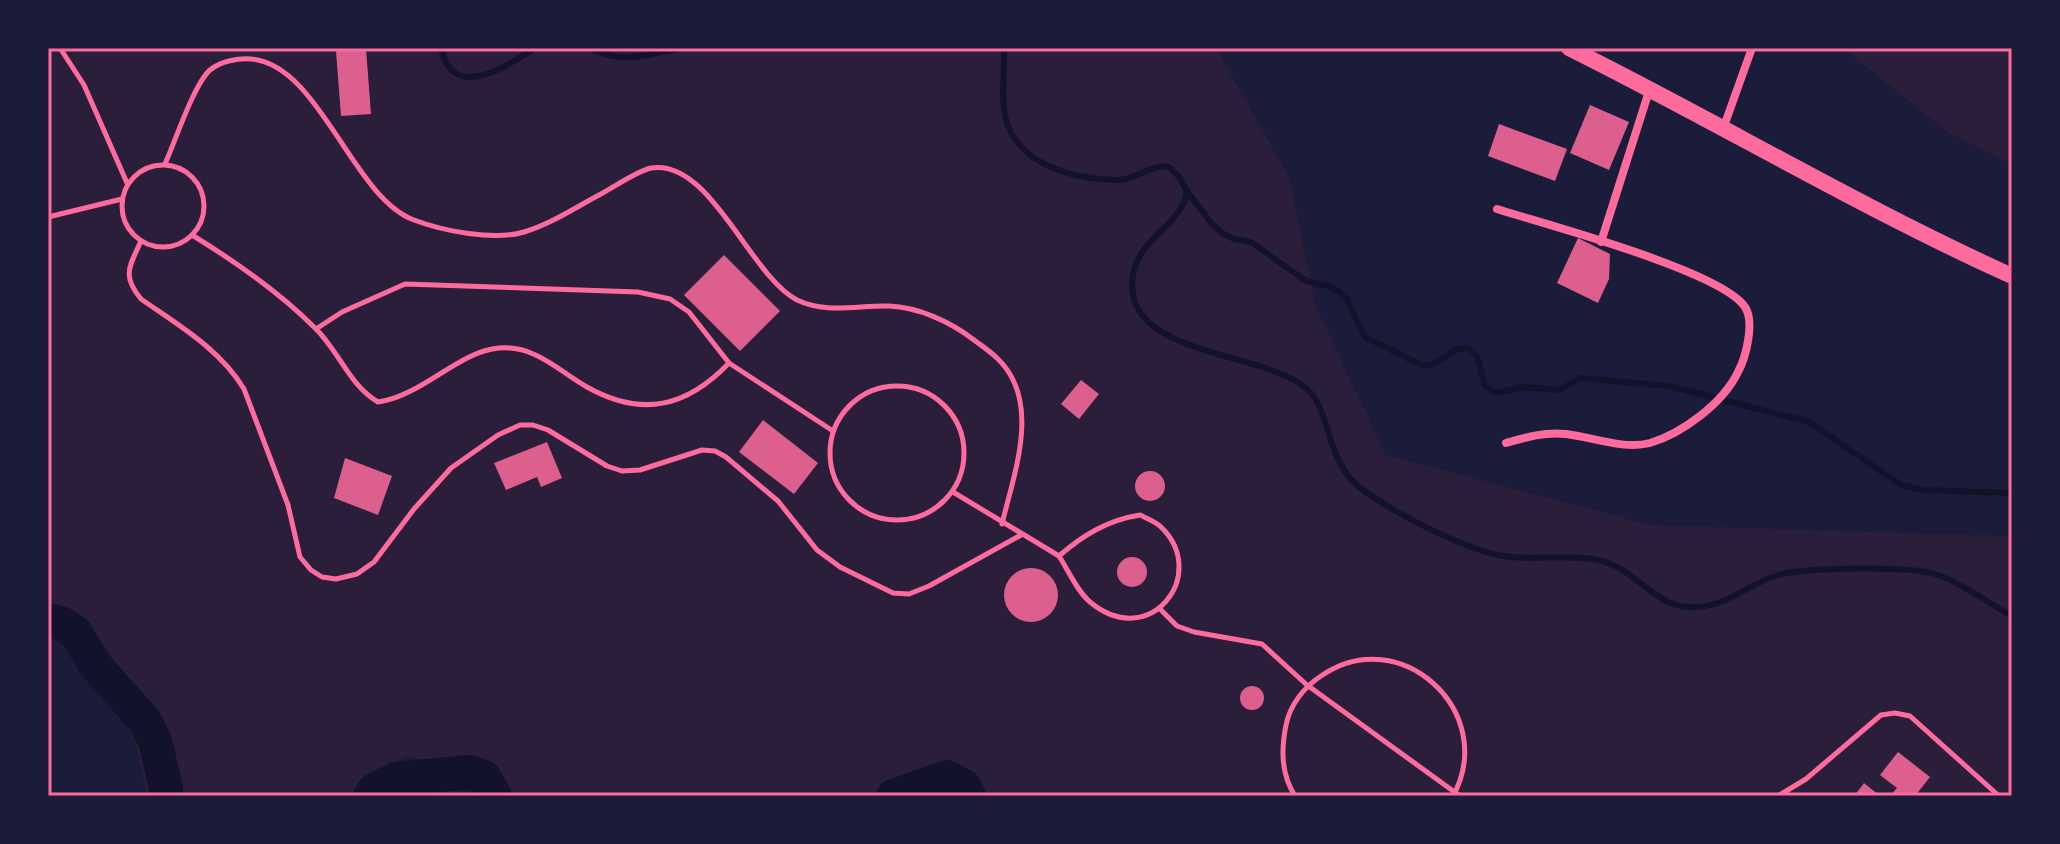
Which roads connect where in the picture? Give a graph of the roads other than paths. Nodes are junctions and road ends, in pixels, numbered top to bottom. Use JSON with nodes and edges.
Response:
{"nodes":[{"id":1,"x":60,"y":48,"type":"edge"},
{"id":2,"x":1569,"y":48,"type":"edge"},
{"id":3,"x":1752,"y":48,"type":"edge"},
{"id":4,"x":1650,"y":88,"type":"junction"},
{"id":5,"x":1723,"y":129,"type":"junction"},
{"id":6,"x":165,"y":164,"type":"junction"},
{"id":7,"x":128,"y":183,"type":"junction"},
{"id":8,"x":122,"y":199,"type":"junction"},
{"id":9,"x":1497,"y":209,"type":"dead end"},
{"id":10,"x":48,"y":217,"type":"edge"},
{"id":11,"x":192,"y":235,"type":"junction"},
{"id":12,"x":141,"y":241,"type":"junction"},
{"id":13,"x":1601,"y":242,"type":"junction"},
{"id":14,"x":2012,"y":276,"type":"edge"},
{"id":15,"x":316,"y":329,"type":"junction"},
{"id":16,"x":729,"y":363,"type":"junction"},
{"id":17,"x":833,"y":431,"type":"junction"},
{"id":18,"x":1506,"y":443,"type":"dead end"},
{"id":19,"x":953,"y":492,"type":"junction"},
{"id":20,"x":1002,"y":524,"type":"junction"},
{"id":21,"x":1021,"y":535,"type":"junction"},
{"id":22,"x":1059,"y":556,"type":"junction"},
{"id":23,"x":1160,"y":609,"type":"junction"},
{"id":24,"x":1307,"y":685,"type":"junction"},
{"id":25,"x":1788,"y":794,"type":"edge"},
{"id":26,"x":1456,"y":795,"type":"edge"},
{"id":27,"x":1295,"y":796,"type":"edge"},
{"id":28,"x":1778,"y":796,"type":"edge"},
{"id":29,"x":1999,"y":796,"type":"edge"}],
"edges":[{"from":1,"to":7,"type":"lane"},
{"from":2,"to":4,"type":"highway"},
{"from":3,"to":5,"type":"street"},
{"from":4,"to":5,"type":"highway"},
{"from":4,"to":13,"type":"street"},
{"from":5,"to":14,"type":"highway"},
{"from":6,"to":7,"type":"lane"},
{"from":6,"to":11,"type":"lane"},
{"from":6,"to":20,"type":"lane"},
{"from":7,"to":8,"type":"lane"},
{"from":8,"to":10,"type":"lane"},
{"from":8,"to":12,"type":"lane"},
{"from":9,"to":13,"type":"street"},
{"from":11,"to":12,"type":"lane"},
{"from":11,"to":15,"type":"lane"},
{"from":12,"to":21,"type":"lane"},
{"from":13,"to":18,"type":"street"},
{"from":15,"to":16,"type":"lane"},
{"from":15,"to":16,"type":"lane"},
{"from":16,"to":17,"type":"lane"},
{"from":17,"to":19,"type":"lane"},
{"from":17,"to":19,"type":"lane"},
{"from":19,"to":20,"type":"lane"},
{"from":20,"to":21,"type":"lane"},
{"from":21,"to":22,"type":"lane"},
{"from":22,"to":23,"type":"lane"},
{"from":22,"to":23,"type":"lane"},
{"from":23,"to":24,"type":"lane"},
{"from":24,"to":26,"type":"lane"},
{"from":24,"to":26,"type":"lane"},
{"from":24,"to":27,"type":"lane"},
{"from":25,"to":28,"type":"lane"},
{"from":25,"to":29,"type":"lane"}]}
